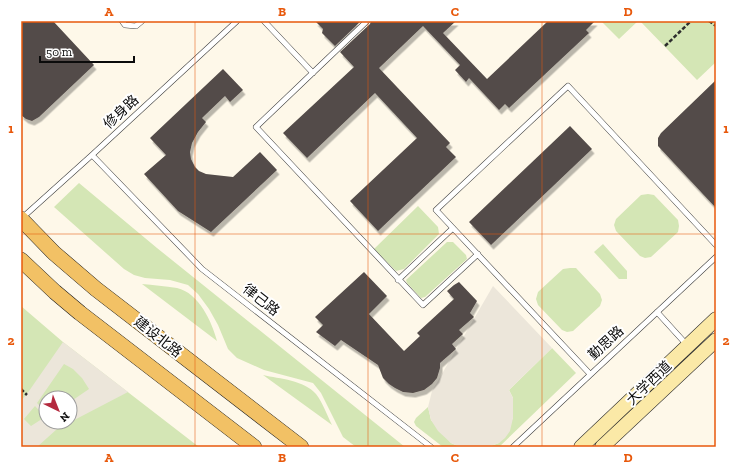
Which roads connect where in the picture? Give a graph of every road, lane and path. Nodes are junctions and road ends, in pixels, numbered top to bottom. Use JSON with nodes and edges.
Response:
{"nodes":[{"id":1,"x":122,"y":21,"type":"edge"},
{"id":2,"x":142,"y":21,"type":"edge"},
{"id":3,"x":237,"y":21,"type":"edge"},
{"id":4,"x":264,"y":21,"type":"edge"},
{"id":5,"x":367,"y":21,"type":"edge"},
{"id":6,"x":692,"y":21,"type":"edge"},
{"id":7,"x":709,"y":21,"type":"edge"},
{"id":8,"x":716,"y":26,"type":"edge"},
{"id":9,"x":665,"y":46,"type":"dead end"},
{"id":10,"x":313,"y":73,"type":"junction"},
{"id":11,"x":92,"y":155,"type":"junction"},
{"id":12,"x":21,"y":219,"type":"edge"},
{"id":13,"x":453,"y":228,"type":"junction"},
{"id":14,"x":716,"y":245,"type":"edge"},
{"id":15,"x":478,"y":254,"type":"junction"},
{"id":16,"x":716,"y":257,"type":"edge"},
{"id":17,"x":21,"y":260,"type":"edge"},
{"id":18,"x":398,"y":280,"type":"junction"},
{"id":19,"x":657,"y":312,"type":"junction"},
{"id":20,"x":716,"y":319,"type":"edge"},
{"id":21,"x":716,"y":340,"type":"edge"},
{"id":22,"x":688,"y":345,"type":"junction"},
{"id":23,"x":590,"y":374,"type":"junction"},
{"id":24,"x":21,"y":389,"type":"edge"},
{"id":25,"x":27,"y":395,"type":"dead end"},
{"id":26,"x":254,"y":447,"type":"edge"},
{"id":27,"x":301,"y":447,"type":"edge"},
{"id":28,"x":431,"y":447,"type":"edge"},
{"id":29,"x":513,"y":447,"type":"edge"},
{"id":30,"x":581,"y":447,"type":"edge"},
{"id":31,"x":602,"y":447,"type":"edge"}],
"edges":[{"from":1,"to":2,"type":"lane"},
{"from":3,"to":11,"type":"lane","name":"修身路"},
{"from":4,"to":10,"type":"lane"},
{"from":5,"to":10,"type":"lane"},
{"from":6,"to":9,"type":"path"},
{"from":7,"to":8,"type":"path"},
{"from":10,"to":18,"type":"lane"},
{"from":11,"to":12,"type":"lane","name":"修身路"},
{"from":11,"to":28,"type":"lane","name":"律己路"},
{"from":12,"to":27,"type":"main road","name":"建设北路"},
{"from":13,"to":14,"type":"lane"},
{"from":13,"to":15,"type":"lane"},
{"from":13,"to":18,"type":"lane"},
{"from":15,"to":18,"type":"lane"},
{"from":15,"to":23,"type":"lane"},
{"from":16,"to":19,"type":"lane","name":"勤思路"},
{"from":17,"to":26,"type":"main road","name":"建设北路"},
{"from":19,"to":22,"type":"lane"},
{"from":19,"to":23,"type":"lane","name":"勤思路"},
{"from":20,"to":22,"type":"main road","name":"大学西道"},
{"from":21,"to":31,"type":"main road","name":"大学西道"},
{"from":22,"to":30,"type":"main road","name":"大学西道"},
{"from":23,"to":29,"type":"lane","name":"勤思路"},
{"from":24,"to":25,"type":"path"}]}
